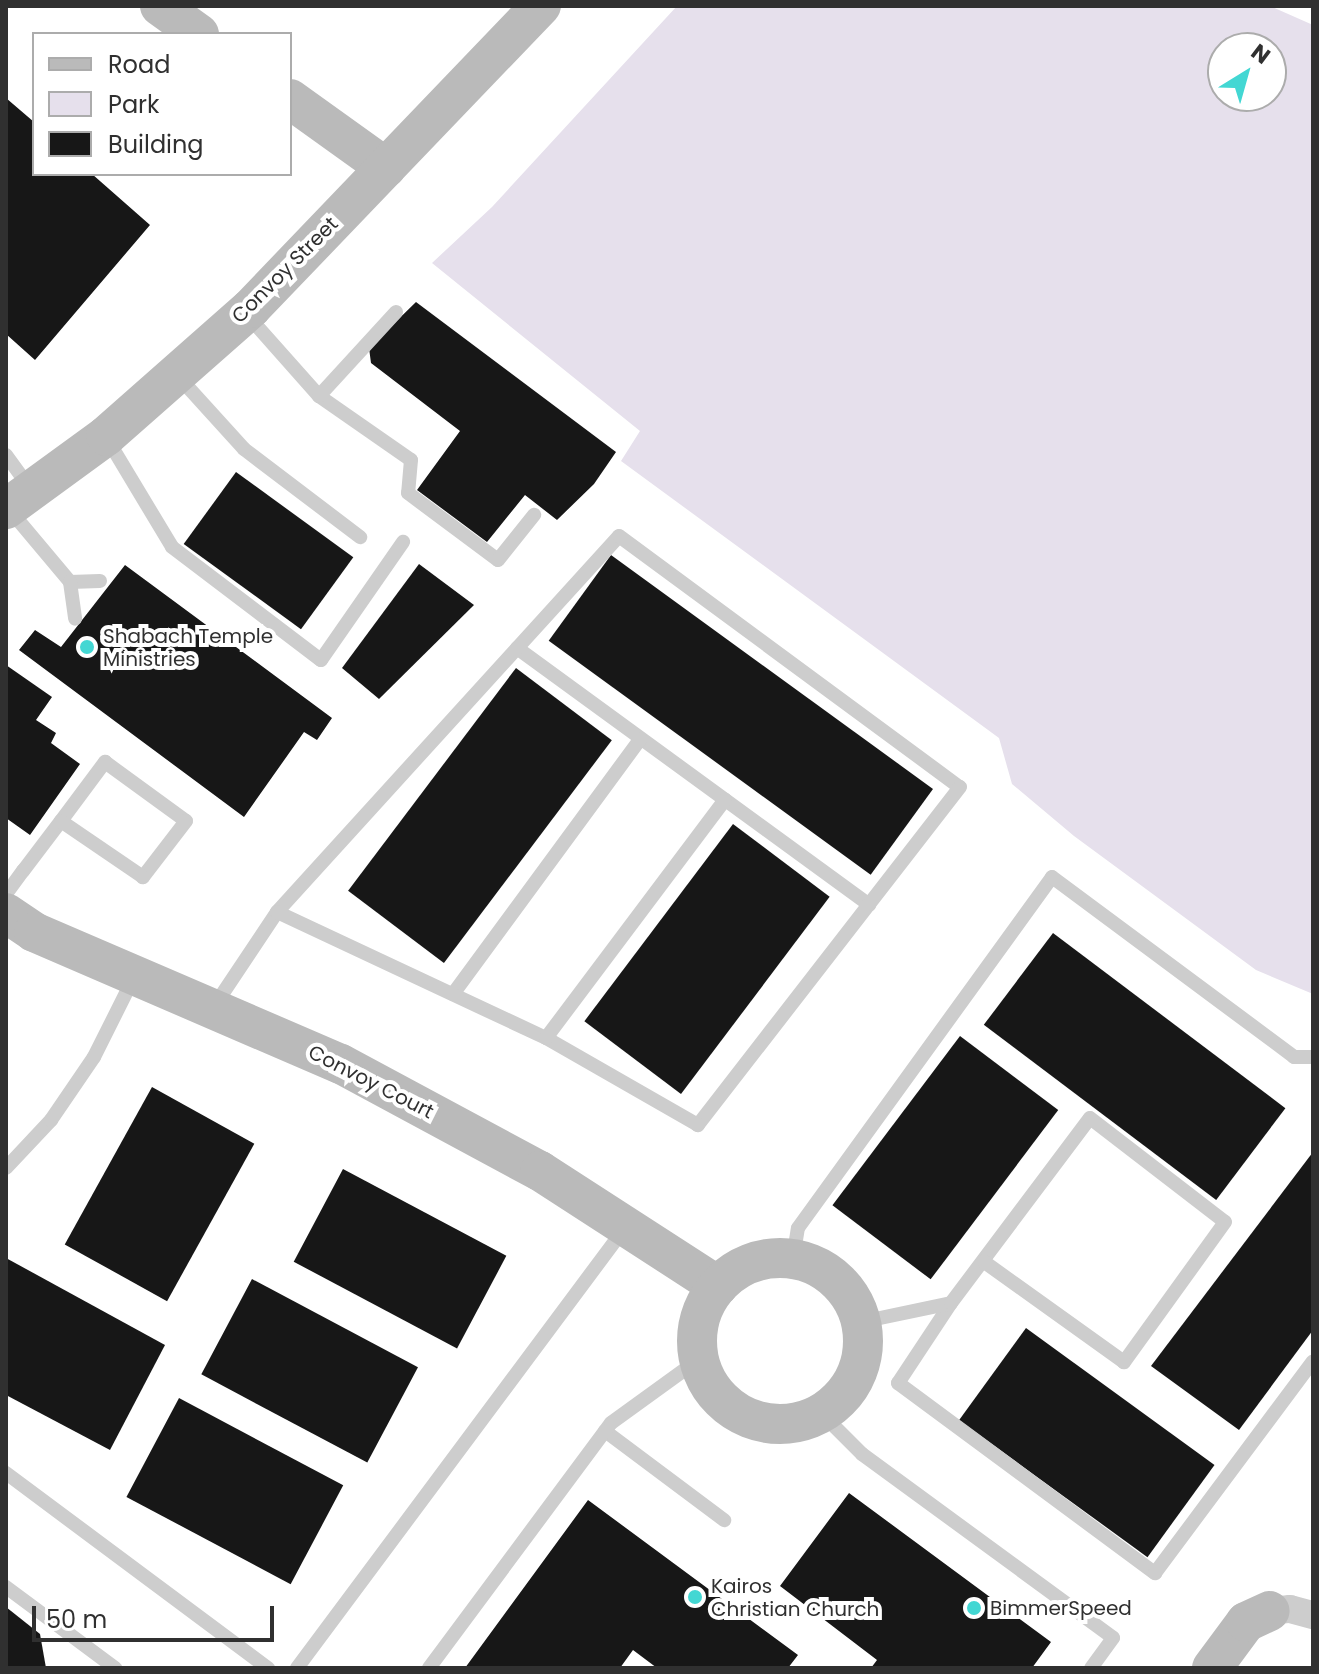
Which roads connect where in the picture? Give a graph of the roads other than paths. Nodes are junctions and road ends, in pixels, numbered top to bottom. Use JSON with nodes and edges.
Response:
{"nodes":[{"id":1,"x":160,"y":6,"type":"edge"},
{"id":2,"x":541,"y":6,"type":"edge"},
{"id":3,"x":196,"y":32,"type":"edge"},
{"id":4,"x":292,"y":100,"type":"edge"},
{"id":5,"x":386,"y":168,"type":"junction"},
{"id":6,"x":245,"y":312,"type":"junction"},
{"id":7,"x":396,"y":312,"type":"dead end"},
{"id":8,"x":176,"y":374,"type":"junction"},
{"id":9,"x":319,"y":396,"type":"junction"},
{"id":10,"x":106,"y":436,"type":"junction"},
{"id":11,"x":6,"y":455,"type":"edge"},
{"id":12,"x":15,"y":503,"type":"edge"},
{"id":13,"x":534,"y":515,"type":"dead end"},
{"id":14,"x":360,"y":537,"type":"dead end"},
{"id":15,"x":403,"y":542,"type":"dead end"},
{"id":16,"x":100,"y":581,"type":"dead end"},
{"id":17,"x":70,"y":582,"type":"junction"},
{"id":18,"x":75,"y":619,"type":"dead end"},
{"id":19,"x":517,"y":648,"type":"junction"},
{"id":20,"x":640,"y":739,"type":"junction"},
{"id":21,"x":725,"y":800,"type":"junction"},
{"id":22,"x":61,"y":821,"type":"junction"},
{"id":23,"x":6,"y":894,"type":"edge"},
{"id":24,"x":869,"y":905,"type":"junction"},
{"id":25,"x":277,"y":912,"type":"junction"},
{"id":26,"x":6,"y":913,"type":"edge"},
{"id":27,"x":135,"y":975,"type":"junction"},
{"id":28,"x":453,"y":994,"type":"junction"},
{"id":29,"x":212,"y":1008,"type":"junction"},
{"id":30,"x":546,"y":1038,"type":"junction"},
{"id":31,"x":1313,"y":1057,"type":"edge"},
{"id":32,"x":6,"y":1168,"type":"edge"},
{"id":33,"x":626,"y":1227,"type":"junction"},
{"id":34,"x":793,"y":1259,"type":"junction"},
{"id":35,"x":983,"y":1261,"type":"junction"},
{"id":36,"x":718,"y":1286,"type":"junction"},
{"id":37,"x":951,"y":1303,"type":"junction"},
{"id":38,"x":861,"y":1322,"type":"junction"},
{"id":39,"x":698,"y":1360,"type":"junction"},
{"id":40,"x":1313,"y":1361,"type":"edge"},
{"id":41,"x":822,"y":1414,"type":"junction"},
{"id":42,"x":605,"y":1431,"type":"junction"},
{"id":43,"x":6,"y":1473,"type":"edge"},
{"id":44,"x":724,"y":1520,"type":"dead end"},
{"id":45,"x":6,"y":1587,"type":"edge"},
{"id":46,"x":1270,"y":1611,"type":"joint"},
{"id":47,"x":1313,"y":1615,"type":"edge"},
{"id":48,"x":115,"y":1668,"type":"edge"},
{"id":49,"x":268,"y":1668,"type":"edge"},
{"id":50,"x":297,"y":1668,"type":"edge"},
{"id":51,"x":429,"y":1668,"type":"edge"},
{"id":52,"x":1091,"y":1668,"type":"edge"},
{"id":53,"x":1212,"y":1668,"type":"edge"}],
"edges":[{"from":1,"to":3,"type":"street"},
{"from":2,"to":5,"type":"street","name":"Convoy Street"},
{"from":4,"to":5,"type":"street"},
{"from":5,"to":6,"type":"street","name":"Convoy Street"},
{"from":6,"to":8,"type":"street","name":"Convoy Street"},
{"from":6,"to":9,"type":"lane"},
{"from":7,"to":9,"type":"lane"},
{"from":8,"to":10,"type":"street","name":"Convoy Street"},
{"from":8,"to":14,"type":"lane"},
{"from":9,"to":13,"type":"lane"},
{"from":10,"to":12,"type":"street","name":"Convoy Street"},
{"from":10,"to":15,"type":"lane"},
{"from":11,"to":12,"type":"lane"},
{"from":12,"to":17,"type":"lane"},
{"from":16,"to":17,"type":"lane"},
{"from":17,"to":18,"type":"lane"},
{"from":19,"to":20,"type":"lane"},
{"from":19,"to":24,"type":"lane"},
{"from":19,"to":25,"type":"lane"},
{"from":20,"to":21,"type":"lane"},
{"from":20,"to":28,"type":"lane"},
{"from":21,"to":24,"type":"lane"},
{"from":21,"to":30,"type":"lane"},
{"from":22,"to":22,"type":"lane"},
{"from":22,"to":23,"type":"lane"},
{"from":24,"to":30,"type":"lane"},
{"from":25,"to":28,"type":"lane"},
{"from":25,"to":29,"type":"lane"},
{"from":26,"to":27,"type":"street","name":"Convoy Court"},
{"from":27,"to":29,"type":"street","name":"Convoy Court"},
{"from":27,"to":32,"type":"lane"},
{"from":28,"to":30,"type":"lane"},
{"from":29,"to":33,"type":"street","name":"Convoy Court"},
{"from":31,"to":34,"type":"lane"},
{"from":33,"to":36,"type":"street","name":"Convoy Court"},
{"from":33,"to":50,"type":"lane"},
{"from":34,"to":36,"type":"street"},
{"from":34,"to":38,"type":"street"},
{"from":35,"to":35,"type":"lane"},
{"from":35,"to":37,"type":"lane"},
{"from":36,"to":39,"type":"street"},
{"from":37,"to":38,"type":"lane"},
{"from":37,"to":40,"type":"lane"},
{"from":38,"to":41,"type":"street"},
{"from":39,"to":41,"type":"street"},
{"from":39,"to":42,"type":"lane"},
{"from":41,"to":52,"type":"lane"},
{"from":42,"to":44,"type":"lane"},
{"from":42,"to":51,"type":"lane"},
{"from":43,"to":49,"type":"lane"},
{"from":45,"to":48,"type":"lane"},
{"from":46,"to":47,"type":"street"},
{"from":46,"to":53,"type":"street"}]}
